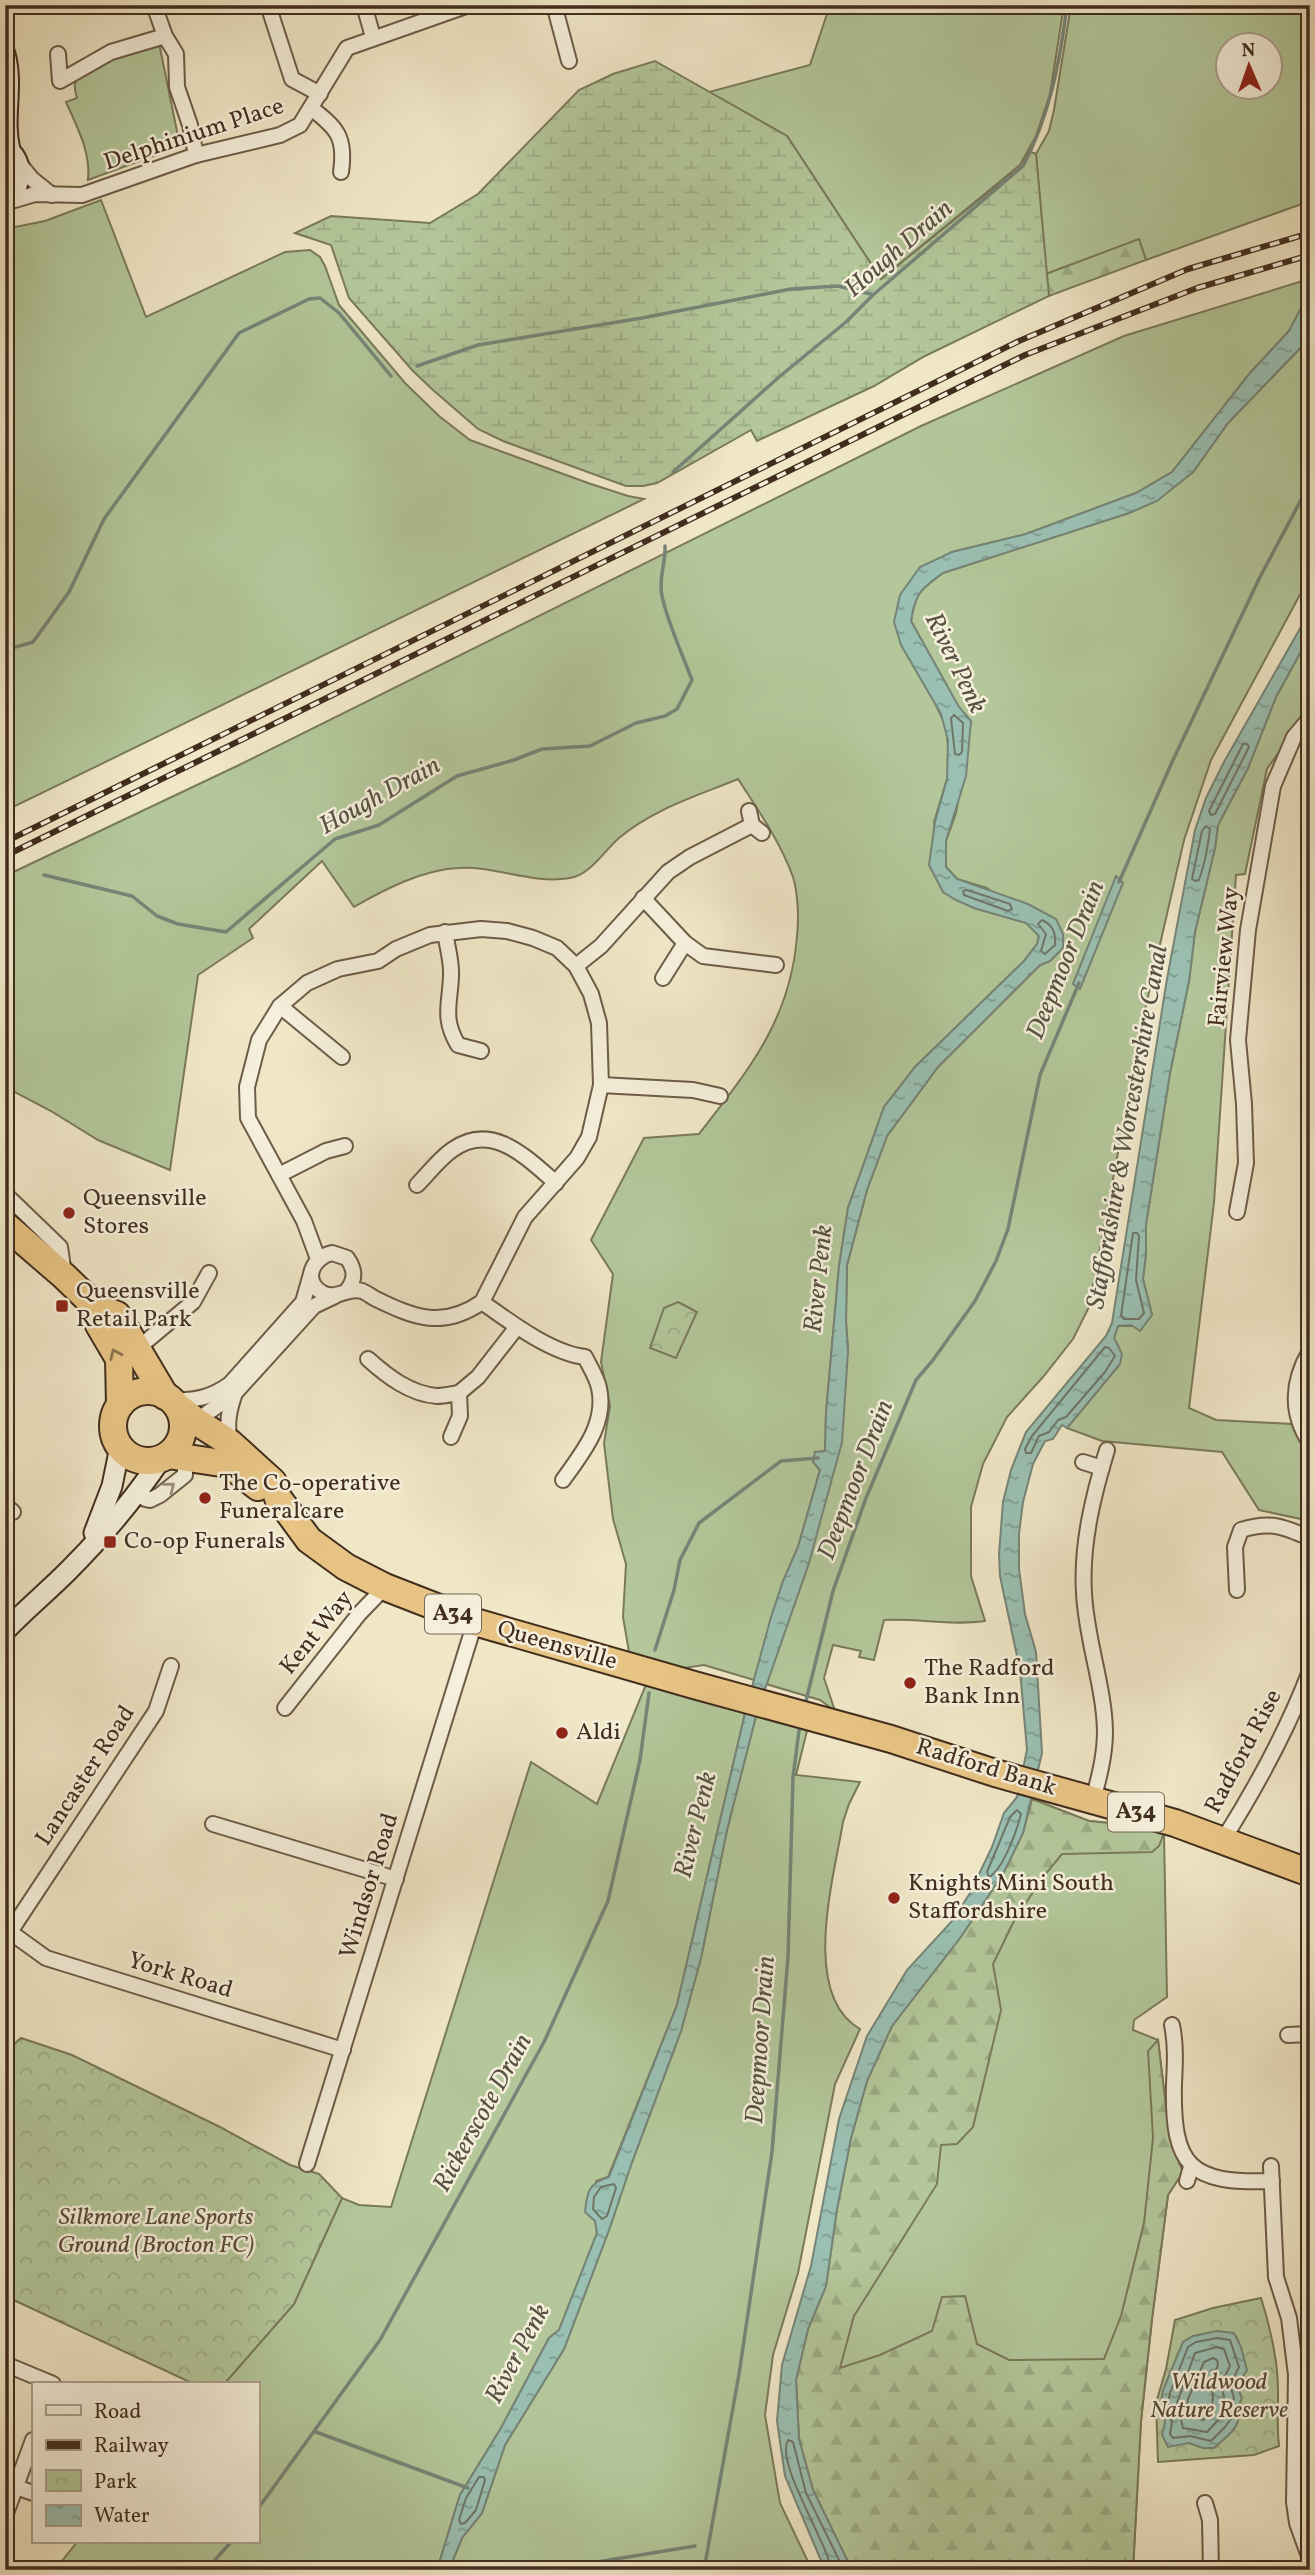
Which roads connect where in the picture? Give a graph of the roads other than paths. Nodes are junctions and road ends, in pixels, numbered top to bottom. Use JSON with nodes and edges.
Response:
{"nodes":[{"id":1,"x":154,"y":5,"type":"edge"},
{"id":2,"x":268,"y":5,"type":"edge"},
{"id":3,"x":363,"y":5,"type":"edge"},
{"id":4,"x":552,"y":5,"type":"edge"},
{"id":5,"x":467,"y":6,"type":"edge"},
{"id":6,"x":165,"y":36,"type":"junction"},
{"id":7,"x":373,"y":37,"type":"junction"},
{"id":8,"x":5,"y":54,"type":"edge"},
{"id":9,"x":58,"y":54,"type":"dead end"},
{"id":10,"x":569,"y":61,"type":"dead end"},
{"id":11,"x":320,"y":94,"type":"junction"},
{"id":12,"x":311,"y":108,"type":"junction"},
{"id":13,"x":6,"y":118,"type":"edge"},
{"id":14,"x":11,"y":153,"type":"edge"},
{"id":15,"x":196,"y":155,"type":"junction"},
{"id":16,"x":341,"y":172,"type":"dead end"},
{"id":17,"x":52,"y":195,"type":"junction"},
{"id":18,"x":5,"y":202,"type":"edge"},
{"id":19,"x":1310,"y":718,"type":"edge"},
{"id":20,"x":754,"y":823,"type":"dead end"},
{"id":21,"x":643,"y":898,"type":"junction"},
{"id":22,"x":445,"y":932,"type":"junction"},
{"id":23,"x":685,"y":943,"type":"junction"},
{"id":24,"x":777,"y":965,"type":"dead end"},
{"id":25,"x":576,"y":966,"type":"junction"},
{"id":26,"x":663,"y":978,"type":"dead end"},
{"id":27,"x":279,"y":1006,"type":"junction"},
{"id":28,"x":481,"y":1051,"type":"dead end"},
{"id":29,"x":342,"y":1056,"type":"dead end"},
{"id":30,"x":601,"y":1085,"type":"junction"},
{"id":31,"x":720,"y":1096,"type":"dead end"},
{"id":32,"x":345,"y":1146,"type":"dead end"},
{"id":33,"x":279,"y":1175,"type":"junction"},
{"id":34,"x":556,"y":1183,"type":"junction"},
{"id":35,"x":417,"y":1185,"type":"dead end"},
{"id":36,"x":5,"y":1194,"type":"edge"},
{"id":37,"x":1237,"y":1212,"type":"dead end"},
{"id":38,"x":5,"y":1226,"type":"edge"},
{"id":39,"x":325,"y":1256,"type":"junction"},
{"id":40,"x":209,"y":1273,"type":"dead end"},
{"id":41,"x":311,"y":1274,"type":"junction"},
{"id":42,"x":64,"y":1276,"type":"junction"},
{"id":43,"x":348,"y":1292,"type":"junction"},
{"id":44,"x":482,"y":1302,"type":"junction"},
{"id":45,"x":96,"y":1307,"type":"junction"},
{"id":46,"x":517,"y":1327,"type":"junction"},
{"id":47,"x":137,"y":1349,"type":"junction"},
{"id":48,"x":1310,"y":1351,"type":"edge"},
{"id":49,"x":368,"y":1359,"type":"dead end"},
{"id":50,"x":235,"y":1392,"type":"junction"},
{"id":51,"x":459,"y":1393,"type":"junction"},
{"id":52,"x":120,"y":1405,"type":"junction"},
{"id":53,"x":175,"y":1429,"type":"junction"},
{"id":54,"x":452,"y":1437,"type":"dead end"},
{"id":55,"x":230,"y":1443,"type":"junction"},
{"id":56,"x":1310,"y":1443,"type":"edge"},
{"id":57,"x":120,"y":1447,"type":"junction"},
{"id":58,"x":1107,"y":1450,"type":"dead end"},
{"id":59,"x":1083,"y":1462,"type":"dead end"},
{"id":60,"x":1102,"y":1468,"type":"junction"},
{"id":61,"x":563,"y":1480,"type":"dead end"},
{"id":62,"x":141,"y":1490,"type":"junction"},
{"id":63,"x":278,"y":1498,"type":"junction"},
{"id":64,"x":1310,"y":1538,"type":"edge"},
{"id":65,"x":86,"y":1550,"type":"junction"},
{"id":66,"x":385,"y":1587,"type":"junction"},
{"id":67,"x":1237,"y":1590,"type":"dead end"},
{"id":68,"x":475,"y":1622,"type":"junction"},
{"id":69,"x":5,"y":1631,"type":"edge"},
{"id":70,"x":171,"y":1666,"type":"dead end"},
{"id":71,"x":1310,"y":1671,"type":"edge"},
{"id":72,"x":658,"y":1674,"type":"joint"},
{"id":73,"x":1307,"y":1686,"type":"edge"},
{"id":74,"x":285,"y":1708,"type":"dead end"},
{"id":75,"x":1093,"y":1800,"type":"junction"},
{"id":76,"x":213,"y":1824,"type":"dead end"},
{"id":77,"x":1223,"y":1840,"type":"junction"},
{"id":78,"x":1310,"y":1873,"type":"edge"},
{"id":79,"x":396,"y":1879,"type":"junction"},
{"id":80,"x":7,"y":1936,"type":"edge"},
{"id":81,"x":1309,"y":2018,"type":"edge"},
{"id":82,"x":1176,"y":2034,"type":"dead end"},
{"id":83,"x":1309,"y":2034,"type":"edge"},
{"id":84,"x":1288,"y":2035,"type":"dead end"},
{"id":85,"x":343,"y":2050,"type":"junction"},
{"id":86,"x":307,"y":2164,"type":"dead end"},
{"id":87,"x":1271,"y":2166,"type":"dead end"},
{"id":88,"x":1272,"y":2181,"type":"junction"},
{"id":89,"x":5,"y":2364,"type":"edge"},
{"id":90,"x":48,"y":2382,"type":"edge"},
{"id":91,"x":32,"y":2443,"type":"edge"},
{"id":92,"x":16,"y":2487,"type":"junction"},
{"id":93,"x":32,"y":2493,"type":"edge"},
{"id":94,"x":1205,"y":2503,"type":"dead end"},
{"id":95,"x":1225,"y":2515,"type":"dead end"},
{"id":96,"x":5,"y":2516,"type":"edge"},
{"id":97,"x":1210,"y":2520,"type":"junction"},
{"id":98,"x":1310,"y":2559,"type":"edge"},
{"id":99,"x":1211,"y":2570,"type":"edge"}],
"edges":[{"from":1,"to":6,"type":"street"},
{"from":2,"to":11,"type":"street"},
{"from":3,"to":7,"type":"street"},
{"from":4,"to":10,"type":"street"},
{"from":5,"to":7,"type":"street","name":"Delphinium Place"},
{"from":6,"to":9,"type":"street"},
{"from":6,"to":15,"type":"street"},
{"from":7,"to":11,"type":"street","name":"Delphinium Place"},
{"from":8,"to":13,"type":"street"},
{"from":11,"to":12,"type":"street","name":"Delphinium Place"},
{"from":12,"to":15,"type":"street","name":"Delphinium Place"},
{"from":12,"to":16,"type":"street"},
{"from":13,"to":14,"type":"street"},
{"from":14,"to":17,"type":"street"},
{"from":14,"to":18,"type":"street"},
{"from":15,"to":17,"type":"street","name":"Delphinium Place"},
{"from":17,"to":18,"type":"street","name":"Delphinium Place"},
{"from":19,"to":37,"type":"street","name":"Fairview Way"},
{"from":20,"to":21,"type":"street"},
{"from":21,"to":23,"type":"street"},
{"from":21,"to":25,"type":"street"},
{"from":22,"to":25,"type":"street"},
{"from":22,"to":27,"type":"street"},
{"from":22,"to":28,"type":"street"},
{"from":23,"to":24,"type":"street"},
{"from":23,"to":26,"type":"street"},
{"from":25,"to":30,"type":"street"},
{"from":27,"to":29,"type":"street"},
{"from":27,"to":33,"type":"street"},
{"from":30,"to":31,"type":"street"},
{"from":30,"to":34,"type":"street"},
{"from":32,"to":33,"type":"street"},
{"from":33,"to":39,"type":"street"},
{"from":34,"to":35,"type":"street"},
{"from":34,"to":44,"type":"street"},
{"from":36,"to":42,"type":"street"},
{"from":38,"to":42,"type":"highway","number":"A34"},
{"from":39,"to":41,"type":"street"},
{"from":39,"to":43,"type":"street"},
{"from":40,"to":47,"type":"street"},
{"from":41,"to":43,"type":"street"},
{"from":41,"to":53,"type":"street"},
{"from":42,"to":45,"type":"highway","number":"A34"},
{"from":43,"to":44,"type":"street"},
{"from":43,"to":50,"type":"street"},
{"from":44,"to":46,"type":"street"},
{"from":45,"to":47,"type":"highway","number":"A34"},
{"from":52,"to":45,"type":"highway","number":"A34","one_way":true},
{"from":46,"to":51,"type":"street"},
{"from":46,"to":61,"type":"street"},
{"from":47,"to":53,"type":"highway","number":"A34"},
{"from":48,"to":56,"type":"street"},
{"from":49,"to":51,"type":"street"},
{"from":50,"to":53,"type":"street"},
{"from":50,"to":55,"type":"street"},
{"from":51,"to":54,"type":"street"},
{"from":52,"to":53,"type":"highway"},
{"from":52,"to":57,"type":"highway"},
{"from":53,"to":55,"type":"highway","number":"A34"},
{"from":53,"to":57,"type":"highway"},
{"from":53,"to":62,"type":"street"},
{"from":62,"to":53,"type":"street","one_way":true},
{"from":53,"to":63,"type":"highway","number":"A34"},
{"from":55,"to":63,"type":"highway","name":"Queensville","number":"A34"},
{"from":57,"to":65,"type":"street"},
{"from":58,"to":60,"type":"street"},
{"from":59,"to":60,"type":"street"},
{"from":60,"to":75,"type":"street"},
{"from":62,"to":65,"type":"street"},
{"from":63,"to":66,"type":"highway","name":"Queensville","number":"A34"},
{"from":64,"to":67,"type":"street"},
{"from":65,"to":69,"type":"street"},
{"from":66,"to":68,"type":"highway","name":"Queensville","number":"A34"},
{"from":66,"to":74,"type":"street","name":"Kent Way"},
{"from":68,"to":72,"type":"highway","name":"Queensville","number":"A34"},
{"from":68,"to":79,"type":"street","name":"Windsor Road"},
{"from":70,"to":80,"type":"street","name":"Lancaster Road"},
{"from":71,"to":73,"type":"street","name":"Radford Rise"},
{"from":72,"to":75,"type":"highway","name":"Radford Bank","number":"A34"},
{"from":73,"to":77,"type":"street","name":"Radford Rise"},
{"from":75,"to":77,"type":"highway","name":"Radford Bank","number":"A34"},
{"from":76,"to":79,"type":"street"},
{"from":77,"to":78,"type":"highway","name":"Radford Bank","number":"A34"},
{"from":79,"to":85,"type":"street","name":"Windsor Road"},
{"from":80,"to":85,"type":"street","name":"York Road"},
{"from":81,"to":83,"type":"street"},
{"from":82,"to":88,"type":"street"},
{"from":83,"to":84,"type":"street"},
{"from":85,"to":86,"type":"street","name":"Windsor Road"},
{"from":87,"to":88,"type":"street"},
{"from":88,"to":98,"type":"street"},
{"from":89,"to":90,"type":"street"},
{"from":91,"to":92,"type":"street"},
{"from":92,"to":93,"type":"street"},
{"from":92,"to":96,"type":"street"},
{"from":94,"to":97,"type":"street"},
{"from":95,"to":97,"type":"street"},
{"from":97,"to":99,"type":"street"}]}
